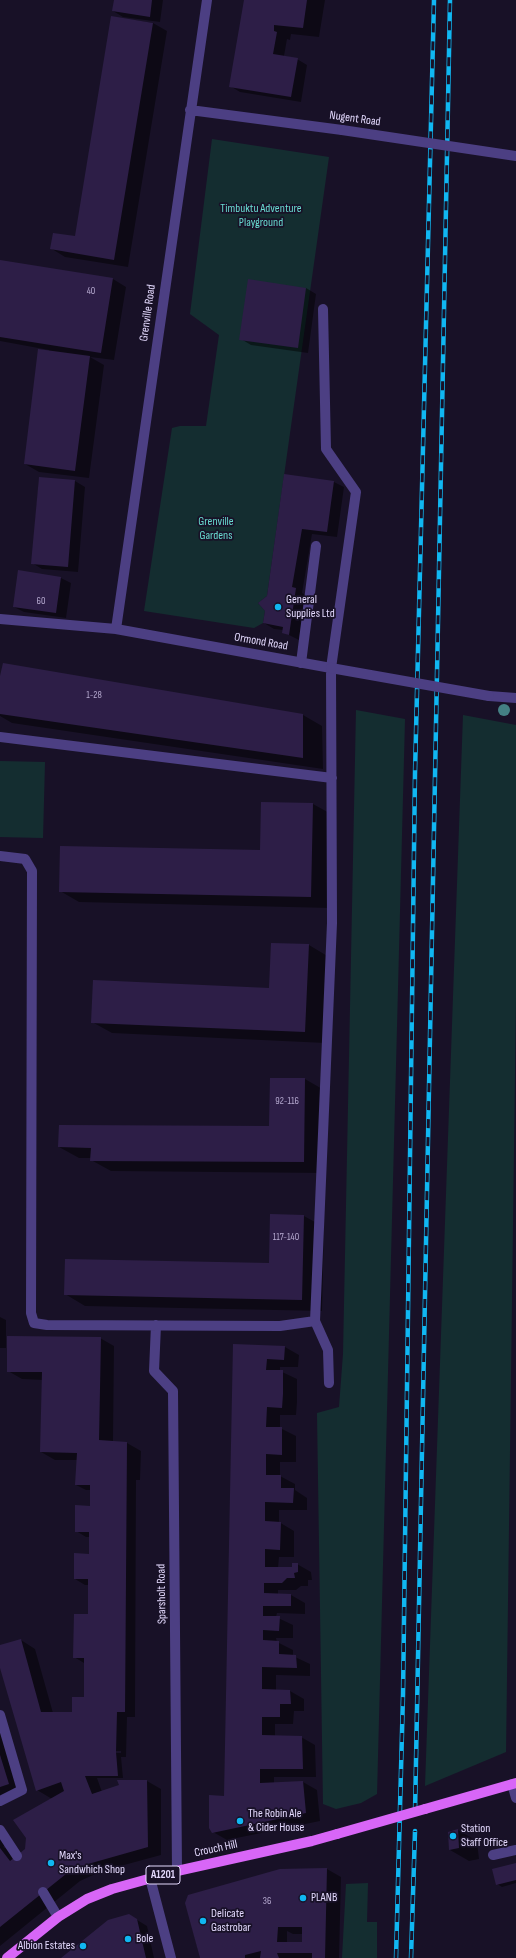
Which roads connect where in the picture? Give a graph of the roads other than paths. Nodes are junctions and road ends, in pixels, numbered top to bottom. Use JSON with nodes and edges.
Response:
{"nodes":[{"id":1,"x":207,"y":0,"type":"edge"},
{"id":2,"x":190,"y":110,"type":"junction"},
{"id":3,"x":516,"y":156,"type":"edge"},
{"id":4,"x":323,"y":309,"type":"dead end"},
{"id":5,"x":316,"y":546,"type":"dead end"},
{"id":6,"x":0,"y":619,"type":"edge"},
{"id":7,"x":116,"y":629,"type":"junction"},
{"id":8,"x":301,"y":663,"type":"junction"},
{"id":9,"x":331,"y":668,"type":"junction"},
{"id":10,"x":516,"y":698,"type":"edge"},
{"id":11,"x":0,"y":737,"type":"edge"},
{"id":12,"x":332,"y":778,"type":"junction"},
{"id":13,"x":0,"y":856,"type":"edge"},
{"id":14,"x":315,"y":1322,"type":"junction"},
{"id":15,"x":156,"y":1325,"type":"junction"},
{"id":16,"x":329,"y":1383,"type":"dead end"},
{"id":17,"x":0,"y":1715,"type":"edge"},
{"id":18,"x":514,"y":1783,"type":"edge"},
{"id":19,"x":516,"y":1798,"type":"edge"},
{"id":20,"x":0,"y":1801,"type":"edge"},
{"id":21,"x":0,"y":1830,"type":"edge"},
{"id":22,"x":516,"y":1850,"type":"edge"},
{"id":23,"x":17,"y":1856,"type":"dead end"},
{"id":24,"x":493,"y":1856,"type":"dead end"},
{"id":25,"x":177,"y":1871,"type":"junction"},
{"id":26,"x":150,"y":1878,"type":"junction"},
{"id":27,"x":43,"y":1892,"type":"dead end"},
{"id":28,"x":58,"y":1917,"type":"junction"},
{"id":29,"x":7,"y":1958,"type":"edge"},
{"id":30,"x":171,"y":1958,"type":"edge"}],
"edges":[{"from":1,"to":2,"type":"street","name":"Grenville Road"},
{"from":2,"to":3,"type":"street","name":"Nugent Road","bridge":true},
{"from":2,"to":7,"type":"street","name":"Grenville Road"},
{"from":4,"to":9,"type":"street"},
{"from":5,"to":8,"type":"street"},
{"from":6,"to":7,"type":"street","name":"Ormond Road"},
{"from":7,"to":8,"type":"street","name":"Ormond Road"},
{"from":8,"to":9,"type":"street","name":"Ormond Road"},
{"from":9,"to":10,"type":"street","name":"Ormond Road","bridge":true},
{"from":9,"to":12,"type":"street"},
{"from":11,"to":12,"type":"street"},
{"from":12,"to":14,"type":"street"},
{"from":13,"to":15,"type":"street"},
{"from":14,"to":15,"type":"street"},
{"from":14,"to":16,"type":"street"},
{"from":15,"to":25,"type":"street","name":"Sparsholt Road"},
{"from":17,"to":20,"type":"street"},
{"from":18,"to":19,"type":"street"},
{"from":18,"to":25,"type":"main road","name":"Crouch Hill","number":"A1201","bridge":true},
{"from":21,"to":23,"type":"street"},
{"from":22,"to":24,"type":"street"},
{"from":25,"to":26,"type":"main road","name":"Crouch Hill","number":"A1201"},
{"from":26,"to":28,"type":"main road","name":"Crouch Hill","number":"A1201"},
{"from":26,"to":30,"type":"street"},
{"from":27,"to":28,"type":"street"},
{"from":28,"to":29,"type":"main road","name":"Crouch Hill","number":"A1201"}]}
